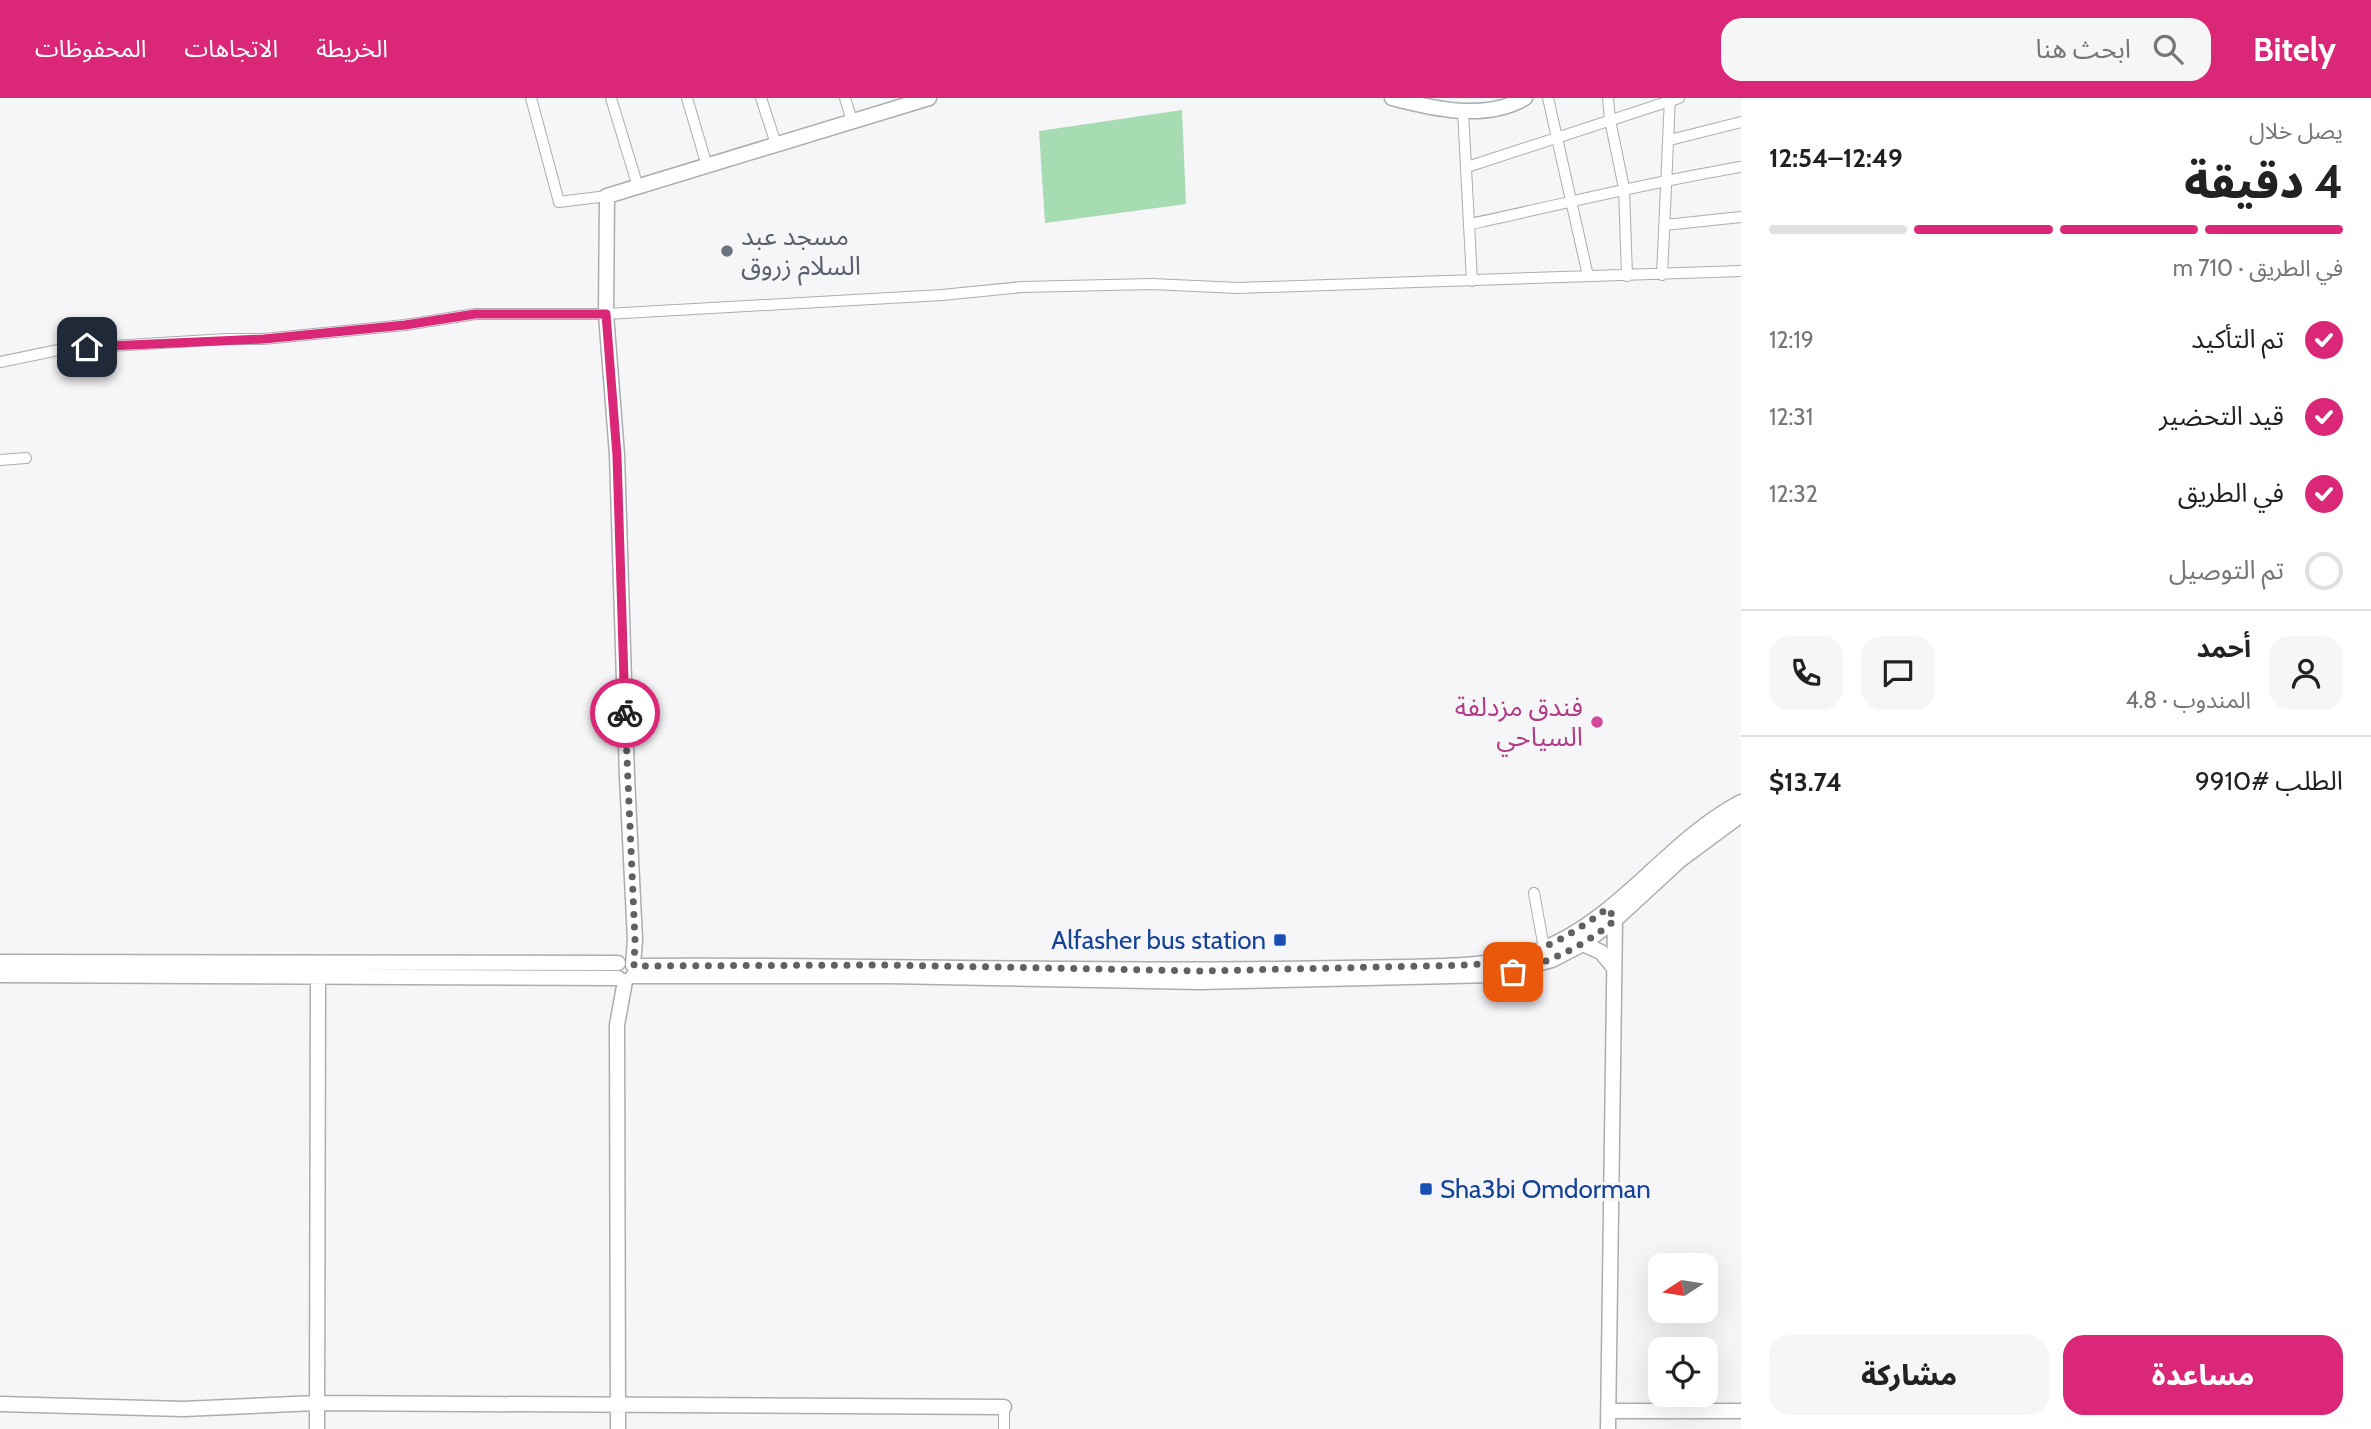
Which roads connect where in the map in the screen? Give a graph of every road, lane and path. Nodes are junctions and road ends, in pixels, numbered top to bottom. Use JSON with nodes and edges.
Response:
{"nodes":[{"id":1,"x":531,"y":98,"type":"edge"},
{"id":2,"x":611,"y":98,"type":"edge"},
{"id":3,"x":687,"y":98,"type":"edge"},
{"id":4,"x":761,"y":98,"type":"edge"},
{"id":5,"x":845,"y":98,"type":"edge"},
{"id":6,"x":927,"y":98,"type":"edge"},
{"id":7,"x":1392,"y":98,"type":"edge"},
{"id":8,"x":1525,"y":98,"type":"edge"},
{"id":9,"x":1548,"y":98,"type":"edge"},
{"id":10,"x":1608,"y":98,"type":"edge"},
{"id":11,"x":1673,"y":99,"type":"edge"},
{"id":12,"x":1463,"y":111,"type":"junction"},
{"id":13,"x":1610,"y":120,"type":"junction"},
{"id":14,"x":852,"y":121,"type":"junction"},
{"id":15,"x":1741,"y":122,"type":"edge"},
{"id":16,"x":1557,"y":139,"type":"junction"},
{"id":17,"x":1670,"y":140,"type":"junction"},
{"id":18,"x":776,"y":145,"type":"junction"},
{"id":19,"x":707,"y":166,"type":"junction"},
{"id":20,"x":1467,"y":167,"type":"junction"},
{"id":21,"x":1741,"y":167,"type":"edge"},
{"id":22,"x":1667,"y":179,"type":"junction"},
{"id":23,"x":638,"y":187,"type":"junction"},
{"id":24,"x":1624,"y":188,"type":"junction"},
{"id":25,"x":607,"y":196,"type":"junction"},
{"id":26,"x":1572,"y":202,"type":"junction"},
{"id":27,"x":1741,"y":218,"type":"edge"},
{"id":28,"x":1470,"y":224,"type":"junction"},
{"id":29,"x":1665,"y":225,"type":"junction"},
{"id":30,"x":1741,"y":271,"type":"edge"},
{"id":31,"x":1662,"y":275,"type":"junction"},
{"id":32,"x":1588,"y":276,"type":"junction"},
{"id":33,"x":1627,"y":276,"type":"junction"},
{"id":34,"x":1472,"y":281,"type":"junction"},
{"id":35,"x":606,"y":314,"type":"junction"},
{"id":36,"x":0,"y":362,"type":"edge"},
{"id":37,"x":26,"y":457,"type":"dead end"},
{"id":38,"x":0,"y":460,"type":"edge"},
{"id":39,"x":1741,"y":802,"type":"edge"},
{"id":40,"x":1741,"y":815,"type":"edge"},
{"id":41,"x":1534,"y":893,"type":"dead end"},
{"id":42,"x":1612,"y":914,"type":"junction"},
{"id":43,"x":1583,"y":944,"type":"junction"},
{"id":44,"x":1544,"y":948,"type":"junction"},
{"id":45,"x":0,"y":962,"type":"edge"},
{"id":46,"x":1614,"y":968,"type":"junction"},
{"id":47,"x":626,"y":970,"type":"junction"},
{"id":48,"x":0,"y":975,"type":"edge"},
{"id":49,"x":317,"y":975,"type":"junction"},
{"id":50,"x":1249,"y":975,"type":"junction"},
{"id":51,"x":316,"y":1403,"type":"junction"},
{"id":52,"x":0,"y":1404,"type":"edge"},
{"id":53,"x":618,"y":1405,"type":"junction"},
{"id":54,"x":1004,"y":1407,"type":"joint"},
{"id":55,"x":1608,"y":1411,"type":"junction"},
{"id":56,"x":1741,"y":1411,"type":"edge"},
{"id":57,"x":317,"y":1429,"type":"edge"},
{"id":58,"x":618,"y":1429,"type":"edge"},
{"id":59,"x":1004,"y":1429,"type":"edge"},
{"id":60,"x":1608,"y":1429,"type":"edge"}],
"edges":[{"from":1,"to":25,"type":"street"},
{"from":2,"to":23,"type":"street"},
{"from":3,"to":19,"type":"street"},
{"from":4,"to":18,"type":"street"},
{"from":5,"to":14,"type":"street"},
{"from":6,"to":14,"type":"street"},
{"from":7,"to":12,"type":"street"},
{"from":8,"to":12,"type":"street"},
{"from":9,"to":16,"type":"street"},
{"from":10,"to":13,"type":"street"},
{"from":11,"to":13,"type":"street"},
{"from":11,"to":17,"type":"street"},
{"from":12,"to":20,"type":"street"},
{"from":13,"to":16,"type":"street"},
{"from":13,"to":24,"type":"street"},
{"from":14,"to":18,"type":"street"},
{"from":15,"to":17,"type":"street"},
{"from":16,"to":20,"type":"street"},
{"from":16,"to":26,"type":"street"},
{"from":17,"to":22,"type":"street"},
{"from":18,"to":19,"type":"street"},
{"from":19,"to":23,"type":"street"},
{"from":20,"to":28,"type":"street"},
{"from":21,"to":22,"type":"street"},
{"from":22,"to":24,"type":"street"},
{"from":22,"to":29,"type":"street"},
{"from":23,"to":25,"type":"street"},
{"from":24,"to":26,"type":"street"},
{"from":24,"to":33,"type":"street"},
{"from":25,"to":35,"type":"street"},
{"from":26,"to":28,"type":"street"},
{"from":26,"to":32,"type":"street"},
{"from":27,"to":29,"type":"street"},
{"from":28,"to":34,"type":"street"},
{"from":29,"to":31,"type":"street"},
{"from":30,"to":31,"type":"street"},
{"from":31,"to":33,"type":"street"},
{"from":32,"to":33,"type":"street"},
{"from":32,"to":34,"type":"street"},
{"from":34,"to":35,"type":"street"},
{"from":35,"to":36,"type":"street"},
{"from":35,"to":47,"type":"street"},
{"from":37,"to":38,"type":"street"},
{"from":39,"to":42,"type":"street"},
{"from":40,"to":42,"type":"street"},
{"from":41,"to":44,"type":"street"},
{"from":42,"to":43,"type":"street"},
{"from":42,"to":44,"type":"street"},
{"from":42,"to":46,"type":"street"},
{"from":43,"to":46,"type":"street"},
{"from":43,"to":50,"type":"street"},
{"from":44,"to":50,"type":"street"},
{"from":45,"to":47,"type":"street"},
{"from":46,"to":55,"type":"street"},
{"from":47,"to":49,"type":"street"},
{"from":47,"to":50,"type":"street"},
{"from":47,"to":53,"type":"street"},
{"from":48,"to":49,"type":"street"},
{"from":49,"to":51,"type":"street"},
{"from":51,"to":52,"type":"street"},
{"from":51,"to":53,"type":"street"},
{"from":51,"to":57,"type":"street"},
{"from":53,"to":54,"type":"street"},
{"from":53,"to":58,"type":"street"},
{"from":54,"to":59,"type":"street"},
{"from":55,"to":56,"type":"street"},
{"from":55,"to":60,"type":"street"}]}
